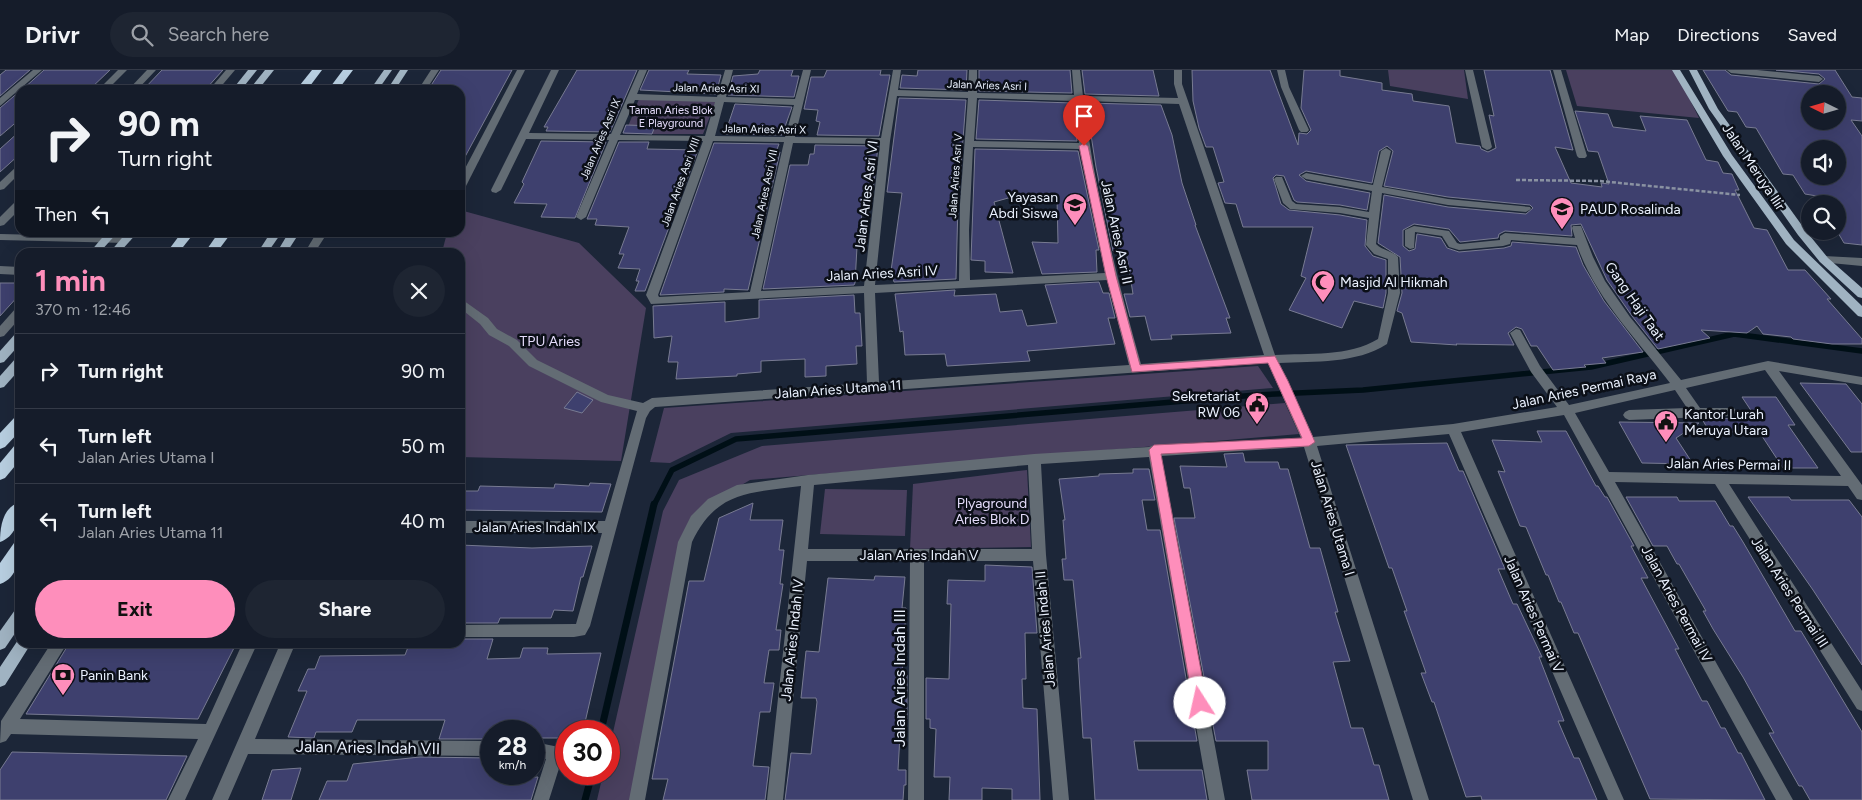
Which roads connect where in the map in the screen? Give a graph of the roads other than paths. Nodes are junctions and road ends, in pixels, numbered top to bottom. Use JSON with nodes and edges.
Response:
{"nodes":[{"id":1,"x":38,"y":70,"type":"edge"},
{"id":2,"x":123,"y":70,"type":"edge"},
{"id":3,"x":152,"y":70,"type":"edge"},
{"id":4,"x":231,"y":70,"type":"edge"},
{"id":5,"x":253,"y":70,"type":"edge"},
{"id":6,"x":270,"y":70,"type":"edge"},
{"id":7,"x":317,"y":70,"type":"edge"},
{"id":8,"x":348,"y":70,"type":"edge"},
{"id":9,"x":388,"y":70,"type":"edge"},
{"id":10,"x":404,"y":70,"type":"edge"},
{"id":11,"x":435,"y":70,"type":"edge"},
{"id":12,"x":521,"y":70,"type":"edge"},
{"id":13,"x":555,"y":70,"type":"edge"},
{"id":14,"x":643,"y":70,"type":"edge"},
{"id":15,"x":729,"y":70,"type":"edge"},
{"id":16,"x":807,"y":70,"type":"edge"},
{"id":17,"x":897,"y":70,"type":"edge"},
{"id":18,"x":973,"y":70,"type":"edge"},
{"id":19,"x":1076,"y":70,"type":"edge"},
{"id":20,"x":1178,"y":70,"type":"edge"},
{"id":21,"x":1281,"y":70,"type":"edge"},
{"id":22,"x":1469,"y":70,"type":"edge"},
{"id":23,"x":1557,"y":70,"type":"edge"},
{"id":24,"x":1676,"y":70,"type":"edge"},
{"id":25,"x":1693,"y":70,"type":"edge"},
{"id":26,"x":1731,"y":70,"type":"edge"},
{"id":27,"x":1819,"y":79,"type":"dead end"},
{"id":28,"x":1683,"y":82,"type":"junction"},
{"id":29,"x":1701,"y":84,"type":"junction"},
{"id":30,"x":20,"y":85,"type":"edge"},
{"id":31,"x":107,"y":85,"type":"edge"},
{"id":32,"x":137,"y":85,"type":"edge"},
{"id":33,"x":218,"y":85,"type":"edge"},
{"id":34,"x":240,"y":85,"type":"edge"},
{"id":35,"x":258,"y":85,"type":"edge"},
{"id":36,"x":305,"y":85,"type":"edge"},
{"id":37,"x":337,"y":85,"type":"edge"},
{"id":38,"x":378,"y":85,"type":"edge"},
{"id":39,"x":394,"y":85,"type":"edge"},
{"id":40,"x":425,"y":85,"type":"edge"},
{"id":41,"x":15,"y":89,"type":"edge"},
{"id":42,"x":895,"y":93,"type":"junction"},
{"id":43,"x":972,"y":96,"type":"junction"},
{"id":44,"x":632,"y":97,"type":"junction"},
{"id":45,"x":1078,"y":98,"type":"junction"},
{"id":46,"x":720,"y":99,"type":"junction"},
{"id":47,"x":1183,"y":101,"type":"junction"},
{"id":48,"x":0,"y":102,"type":"edge"},
{"id":49,"x":800,"y":102,"type":"junction"},
{"id":50,"x":1304,"y":130,"type":"dead end"},
{"id":51,"x":522,"y":136,"type":"junction"},
{"id":52,"x":613,"y":138,"type":"junction"},
{"id":53,"x":709,"y":139,"type":"junction"},
{"id":54,"x":789,"y":140,"type":"junction"},
{"id":55,"x":886,"y":141,"type":"junction"},
{"id":56,"x":970,"y":144,"type":"junction"},
{"id":57,"x":1084,"y":146,"type":"junction"},
{"id":58,"x":1487,"y":147,"type":"dead end"},
{"id":59,"x":1386,"y":151,"type":"dead end"},
{"id":60,"x":1582,"y":156,"type":"dead end"},
{"id":61,"x":15,"y":173,"type":"edge"},
{"id":62,"x":1306,"y":176,"type":"dead end"},
{"id":63,"x":465,"y":178,"type":"edge"},
{"id":64,"x":1278,"y":179,"type":"dead end"},
{"id":65,"x":0,"y":187,"type":"edge"},
{"id":66,"x":1377,"y":189,"type":"junction"},
{"id":67,"x":496,"y":190,"type":"dead end"},
{"id":68,"x":15,"y":208,"type":"edge"},
{"id":69,"x":1526,"y":209,"type":"dead end"},
{"id":70,"x":1374,"y":216,"type":"junction"},
{"id":71,"x":580,"y":217,"type":"dead end"},
{"id":72,"x":0,"y":223,"type":"edge"},
{"id":73,"x":1577,"y":228,"type":"dead end"},
{"id":74,"x":0,"y":237,"type":"edge"},
{"id":75,"x":15,"y":237,"type":"edge"},
{"id":76,"x":109,"y":237,"type":"edge"},
{"id":77,"x":129,"y":237,"type":"edge"},
{"id":78,"x":185,"y":237,"type":"edge"},
{"id":79,"x":222,"y":237,"type":"edge"},
{"id":80,"x":274,"y":237,"type":"edge"},
{"id":81,"x":292,"y":237,"type":"edge"},
{"id":82,"x":320,"y":237,"type":"edge"},
{"id":83,"x":1582,"y":242,"type":"junction"},
{"id":84,"x":1410,"y":246,"type":"dead end"},
{"id":85,"x":99,"y":248,"type":"edge"},
{"id":86,"x":119,"y":248,"type":"edge"},
{"id":87,"x":176,"y":248,"type":"edge"},
{"id":88,"x":214,"y":248,"type":"edge"},
{"id":89,"x":266,"y":248,"type":"edge"},
{"id":90,"x":285,"y":248,"type":"edge"},
{"id":91,"x":313,"y":248,"type":"edge"},
{"id":92,"x":1824,"y":260,"type":"junction"},
{"id":93,"x":1861,"y":263,"type":"edge"},
{"id":94,"x":0,"y":270,"type":"edge"},
{"id":95,"x":15,"y":271,"type":"edge"},
{"id":96,"x":1111,"y":276,"type":"junction"},
{"id":97,"x":965,"y":284,"type":"junction"},
{"id":98,"x":869,"y":289,"type":"junction"},
{"id":99,"x":755,"y":294,"type":"junction"},
{"id":100,"x":1862,"y":294,"type":"edge"},
{"id":101,"x":655,"y":301,"type":"joint"},
{"id":102,"x":465,"y":306,"type":"edge"},
{"id":103,"x":1862,"y":313,"type":"edge"},
{"id":104,"x":15,"y":316,"type":"edge"},
{"id":105,"x":0,"y":333,"type":"edge"},
{"id":106,"x":1516,"y":333,"type":"dead end"},
{"id":107,"x":15,"y":342,"type":"edge"},
{"id":108,"x":0,"y":359,"type":"edge"},
{"id":109,"x":1271,"y":359,"type":"junction"},
{"id":110,"x":1768,"y":365,"type":"junction"},
{"id":111,"x":15,"y":367,"type":"edge"},
{"id":112,"x":1136,"y":369,"type":"junction"},
{"id":113,"x":1862,"y":381,"type":"edge"},
{"id":114,"x":0,"y":384,"type":"edge"},
{"id":115,"x":1679,"y":384,"type":"junction"},
{"id":116,"x":873,"y":386,"type":"junction"},
{"id":117,"x":1563,"y":406,"type":"junction"},
{"id":118,"x":645,"y":408,"type":"junction"},
{"id":119,"x":1730,"y":411,"type":"dead end"},
{"id":120,"x":1696,"y":412,"type":"junction"},
{"id":121,"x":1629,"y":415,"type":"dead end"},
{"id":122,"x":15,"y":426,"type":"edge"},
{"id":123,"x":1453,"y":428,"type":"junction"},
{"id":124,"x":1309,"y":442,"type":"junction"},
{"id":125,"x":0,"y":443,"type":"edge"},
{"id":126,"x":1154,"y":450,"type":"junction"},
{"id":127,"x":15,"y":455,"type":"edge"},
{"id":128,"x":1034,"y":459,"type":"junction"},
{"id":129,"x":0,"y":474,"type":"edge"},
{"id":130,"x":1606,"y":477,"type":"junction"},
{"id":131,"x":1719,"y":479,"type":"junction"},
{"id":132,"x":808,"y":480,"type":"junction"},
{"id":133,"x":1852,"y":481,"type":"junction"},
{"id":134,"x":1862,"y":495,"type":"edge"},
{"id":135,"x":15,"y":515,"type":"edge"},
{"id":136,"x":610,"y":526,"type":"junction"},
{"id":137,"x":465,"y":527,"type":"edge"},
{"id":138,"x":0,"y":535,"type":"edge"},
{"id":139,"x":15,"y":555,"type":"edge"},
{"id":140,"x":800,"y":555,"type":"junction"},
{"id":141,"x":917,"y":555,"type":"junction"},
{"id":142,"x":1038,"y":555,"type":"junction"},
{"id":143,"x":0,"y":577,"type":"edge"},
{"id":144,"x":15,"y":621,"type":"edge"},
{"id":145,"x":465,"y":631,"type":"edge"},
{"id":146,"x":0,"y":643,"type":"edge"},
{"id":147,"x":21,"y":648,"type":"edge"},
{"id":148,"x":58,"y":648,"type":"edge"},
{"id":149,"x":248,"y":648,"type":"edge"},
{"id":150,"x":286,"y":648,"type":"edge"},
{"id":151,"x":0,"y":680,"type":"edge"},
{"id":152,"x":1862,"y":704,"type":"edge"},
{"id":153,"x":3,"y":731,"type":"edge"},
{"id":154,"x":210,"y":732,"type":"junction"},
{"id":155,"x":245,"y":746,"type":"junction"},
{"id":156,"x":480,"y":749,"type":"edge"},
{"id":157,"x":545,"y":750,"type":"edge"},
{"id":158,"x":176,"y":800,"type":"edge"},
{"id":159,"x":220,"y":800,"type":"edge"},
{"id":160,"x":541,"y":800,"type":"edge"},
{"id":161,"x":637,"y":800,"type":"edge"},
{"id":162,"x":775,"y":800,"type":"edge"},
{"id":163,"x":916,"y":800,"type":"edge"},
{"id":164,"x":1061,"y":800,"type":"edge"},
{"id":165,"x":1217,"y":800,"type":"edge"},
{"id":166,"x":1421,"y":800,"type":"edge"},
{"id":167,"x":1616,"y":800,"type":"edge"},
{"id":168,"x":1785,"y":800,"type":"edge"}],
"edges":[{"from":1,"to":30,"type":"street"},
{"from":2,"to":31,"type":"street"},
{"from":3,"to":32,"type":"street"},
{"from":4,"to":33,"type":"street"},
{"from":5,"to":34,"type":"main road"},
{"from":6,"to":35,"type":"main road"},
{"from":7,"to":36,"type":"highway"},
{"from":8,"to":37,"type":"highway"},
{"from":9,"to":38,"type":"main road"},
{"from":10,"to":39,"type":"main road"},
{"from":11,"to":40,"type":"street"},
{"from":12,"to":63,"type":"street"},
{"from":13,"to":51,"type":"street"},
{"from":14,"to":44,"type":"street","name":"Jalan Aries Asri IX"},
{"from":15,"to":46,"type":"street","name":"Jalan Aries Asri VIII"},
{"from":16,"to":49,"type":"street","name":"Jalan Aries Asri VII"},
{"from":17,"to":42,"type":"street","name":"Jalan Aries Asri VI"},
{"from":18,"to":43,"type":"street","name":"Jalan Aries Asri V"},
{"from":19,"to":45,"type":"street"},
{"from":20,"to":47,"type":"street","name":"Jalan Aries Utama I"},
{"from":21,"to":50,"type":"street"},
{"from":22,"to":58,"type":"street"},
{"from":23,"to":60,"type":"street"},
{"from":24,"to":28,"type":"main road","name":"Jalan Meruya Ilir"},
{"from":25,"to":29,"type":"main road","name":"Jalan Meruya Ilir"},
{"from":26,"to":27,"type":"street"},
{"from":28,"to":29,"type":"main road"},
{"from":28,"to":103,"type":"main road","name":"Jalan Meruya Ilir"},
{"from":29,"to":92,"type":"main road","name":"Jalan Meruya Ilir"},
{"from":41,"to":48,"type":"street"},
{"from":42,"to":43,"type":"street","name":"Jalan Aries Asri I"},
{"from":42,"to":55,"type":"street","name":"Jalan Aries Asri VI"},
{"from":43,"to":45,"type":"street","name":"Jalan Aries Asri I"},
{"from":43,"to":56,"type":"street","name":"Jalan Aries Asri V"},
{"from":44,"to":46,"type":"street","name":"Jalan Aries Asri XI"},
{"from":44,"to":52,"type":"street","name":"Jalan Aries Asri IX"},
{"from":45,"to":47,"type":"street","name":"Jalan Aries Asri I"},
{"from":45,"to":57,"type":"street","name":"Jalan Aries Asri II"},
{"from":46,"to":49,"type":"street","name":"Jalan Aries Asri XI"},
{"from":46,"to":53,"type":"street","name":"Jalan Aries Asri VIII"},
{"from":47,"to":109,"type":"street","name":"Jalan Aries Utama I"},
{"from":49,"to":54,"type":"street","name":"Jalan Aries Asri VII"},
{"from":51,"to":52,"type":"street","name":"Jalan Aries Asri X"},
{"from":51,"to":67,"type":"street"},
{"from":52,"to":53,"type":"street","name":"Jalan Aries Asri X"},
{"from":52,"to":71,"type":"street","name":"Jalan Aries Asri IX"},
{"from":53,"to":54,"type":"street","name":"Jalan Aries Asri X"},
{"from":53,"to":101,"type":"street","name":"Jalan Aries Asri VIII"},
{"from":54,"to":55,"type":"street","name":"Jalan Aries Asri X"},
{"from":54,"to":99,"type":"street","name":"Jalan Aries Asri VII"},
{"from":55,"to":98,"type":"street","name":"Jalan Aries Asri VI"},
{"from":56,"to":57,"type":"street"},
{"from":56,"to":97,"type":"street","name":"Jalan Aries Asri V"},
{"from":57,"to":96,"type":"street","name":"Jalan Aries Asri II"},
{"from":59,"to":66,"type":"street"},
{"from":61,"to":65,"type":"street"},
{"from":62,"to":66,"type":"street"},
{"from":64,"to":70,"type":"street"},
{"from":66,"to":69,"type":"street"},
{"from":66,"to":70,"type":"street"},
{"from":68,"to":72,"type":"street"},
{"from":70,"to":109,"type":"street","name":"Jalan Aries Utama 11"},
{"from":73,"to":83,"type":"street","name":"Gang Haji Taat"},
{"from":74,"to":75,"type":"street"},
{"from":76,"to":85,"type":"main road"},
{"from":77,"to":86,"type":"main road"},
{"from":78,"to":87,"type":"highway"},
{"from":79,"to":88,"type":"highway"},
{"from":80,"to":89,"type":"main road"},
{"from":81,"to":90,"type":"main road"},
{"from":82,"to":91,"type":"street"},
{"from":83,"to":84,"type":"street"},
{"from":83,"to":115,"type":"street","name":"Gang Haji Taat"},
{"from":92,"to":93,"type":"street"},
{"from":92,"to":100,"type":"main road","name":"Jalan Meruya Ilir"},
{"from":94,"to":95,"type":"street"},
{"from":96,"to":97,"type":"street","name":"Jalan Aries Asri IV"},
{"from":96,"to":112,"type":"street","name":"Jalan Aries Asri II"},
{"from":97,"to":98,"type":"street","name":"Jalan Aries Asri IV"},
{"from":98,"to":99,"type":"street","name":"Jalan Aries Asri IV"},
{"from":98,"to":116,"type":"street","name":"Jalan Aries Asri VI"},
{"from":99,"to":101,"type":"street","name":"Jalan Aries Asri IV"},
{"from":102,"to":118,"type":"street"},
{"from":104,"to":105,"type":"street"},
{"from":106,"to":117,"type":"street","name":"Jalan Aries Permai IV"},
{"from":107,"to":108,"type":"main road"},
{"from":109,"to":112,"type":"street","name":"Jalan Aries Utama 11"},
{"from":109,"to":124,"type":"street","name":"Jalan Aries Utama I"},
{"from":110,"to":113,"type":"street","name":"Jalan Aries Permai Raya"},
{"from":110,"to":115,"type":"street","name":"Jalan Aries Permai Raya"},
{"from":110,"to":133,"type":"street"},
{"from":111,"to":114,"type":"main road"},
{"from":112,"to":116,"type":"street","name":"Jalan Aries Utama 11"},
{"from":115,"to":117,"type":"street","name":"Jalan Aries Permai Raya"},
{"from":115,"to":120,"type":"street","name":"Gang Haji Taat"},
{"from":116,"to":118,"type":"street","name":"Jalan Aries Utama 11"},
{"from":117,"to":123,"type":"street","name":"Jalan Aries Permai Raya"},
{"from":117,"to":130,"type":"street","name":"Jalan Aries Permai IV"},
{"from":118,"to":136,"type":"street"},
{"from":119,"to":120,"type":"street"},
{"from":120,"to":121,"type":"street"},
{"from":122,"to":125,"type":"highway"},
{"from":123,"to":124,"type":"street","name":"Jalan Aries Permai Raya"},
{"from":123,"to":167,"type":"street","name":"Jalan Aries Permai V"},
{"from":124,"to":126,"type":"street","name":"Jalan Aries Permai Raya"},
{"from":124,"to":166,"type":"street","name":"Jalan Aries Utama I"},
{"from":126,"to":128,"type":"street","name":"Jalan Aries Permai Raya"},
{"from":126,"to":165,"type":"street"},
{"from":127,"to":129,"type":"highway"},
{"from":128,"to":132,"type":"street","name":"Jalan Aries Permai Raya"},
{"from":128,"to":142,"type":"street","name":"Jalan Aries Indah II"},
{"from":130,"to":131,"type":"street","name":"Jalan Aries Permai II"},
{"from":130,"to":168,"type":"street","name":"Jalan Aries Permai IV"},
{"from":131,"to":133,"type":"street","name":"Jalan Aries Permai II"},
{"from":131,"to":152,"type":"street","name":"Jalan Aries Permai III"},
{"from":132,"to":140,"type":"street","name":"Jalan Aries Indah IV"},
{"from":132,"to":161,"type":"street","name":"Jalan Aries Permai Raya"},
{"from":133,"to":134,"type":"street"},
{"from":135,"to":138,"type":"highway"},
{"from":136,"to":137,"type":"street","name":"Jalan Aries Indah IX"},
{"from":136,"to":145,"type":"street"},
{"from":139,"to":143,"type":"highway"},
{"from":140,"to":141,"type":"street","name":"Jalan Aries Indah V"},
{"from":140,"to":162,"type":"street","name":"Jalan Aries Indah IV"},
{"from":141,"to":142,"type":"street","name":"Jalan Aries Indah V"},
{"from":141,"to":163,"type":"street","name":"Jalan Aries Indah III"},
{"from":142,"to":164,"type":"street","name":"Jalan Aries Indah II"},
{"from":144,"to":146,"type":"main road"},
{"from":147,"to":151,"type":"main road"},
{"from":148,"to":153,"type":"street"},
{"from":149,"to":154,"type":"street"},
{"from":150,"to":155,"type":"street"},
{"from":153,"to":154,"type":"street"},
{"from":154,"to":158,"type":"street"},
{"from":155,"to":156,"type":"street","name":"Jalan Aries Indah VII"},
{"from":155,"to":159,"type":"street"},
{"from":157,"to":160,"type":"street"}]}
